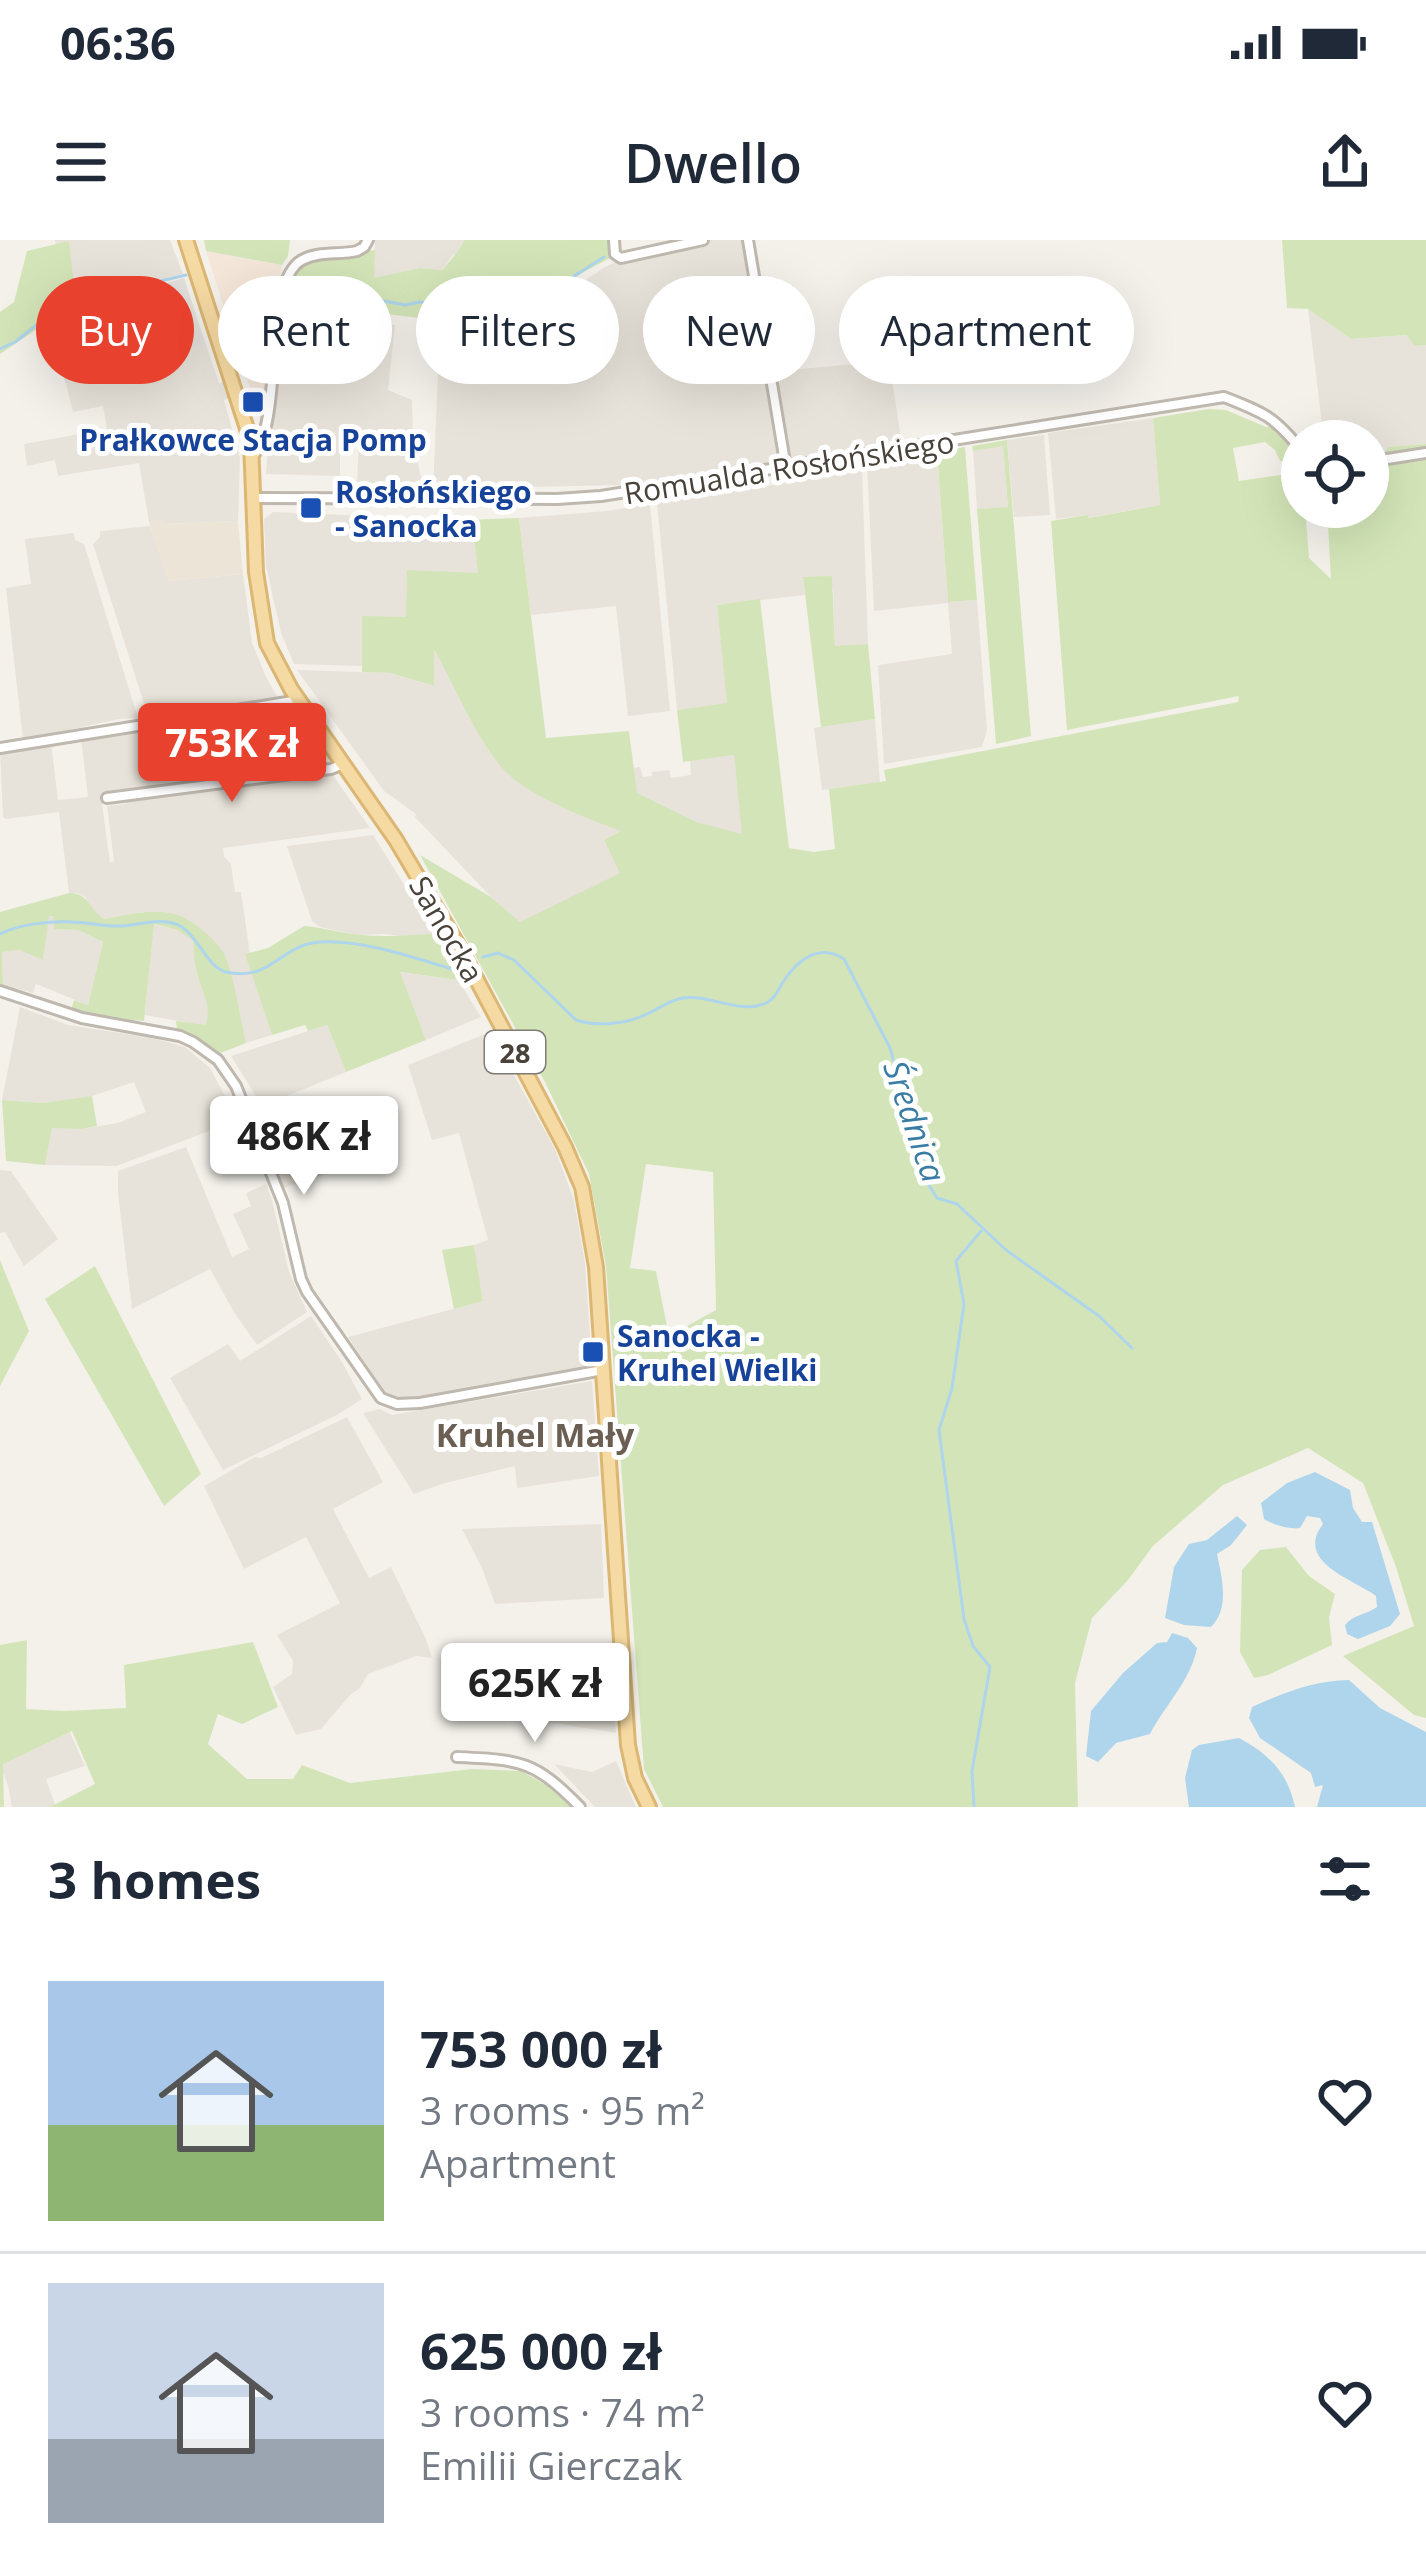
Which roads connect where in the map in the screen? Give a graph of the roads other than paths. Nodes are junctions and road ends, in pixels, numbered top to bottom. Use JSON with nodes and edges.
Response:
{"nodes":[{"id":1,"x":185,"y":240,"type":"edge"},
{"id":2,"x":368,"y":240,"type":"edge"},
{"id":3,"x":614,"y":240,"type":"edge"},
{"id":4,"x":703,"y":240,"type":"edge"},
{"id":5,"x":748,"y":240,"type":"edge"},
{"id":6,"x":1281,"y":425,"type":"edge"},
{"id":7,"x":1426,"y":453,"type":"edge"},
{"id":8,"x":252,"y":457,"type":"junction"},
{"id":9,"x":1389,"y":459,"type":"edge"},
{"id":10,"x":786,"y":468,"type":"junction"},
{"id":11,"x":254,"y":498,"type":"junction"},
{"id":12,"x":299,"y":700,"type":"junction"},
{"id":13,"x":0,"y":748,"type":"edge"},
{"id":14,"x":344,"y":764,"type":"junction"},
{"id":15,"x":107,"y":798,"type":"dead end"},
{"id":16,"x":0,"y":992,"type":"edge"},
{"id":17,"x":604,"y":1369,"type":"junction"},
{"id":18,"x":457,"y":1757,"type":"dead end"},
{"id":19,"x":580,"y":1807,"type":"edge"},
{"id":20,"x":649,"y":1807,"type":"edge"}],
"edges":[{"from":1,"to":8,"type":"main road","number":"28"},
{"from":2,"to":8,"type":"street"},
{"from":3,"to":4,"type":"street"},
{"from":5,"to":10,"type":"street"},
{"from":6,"to":10,"type":"street","name":"Romualda Rosłońskiego"},
{"from":7,"to":9,"type":"street"},
{"from":8,"to":11,"type":"main road","number":"28"},
{"from":10,"to":11,"type":"street","name":"Romualda Rosłońskiego"},
{"from":11,"to":12,"type":"main road","name":"Sanocka","number":"28"},
{"from":12,"to":13,"type":"street"},
{"from":12,"to":14,"type":"main road","name":"Sanocka","number":"28"},
{"from":14,"to":15,"type":"street"},
{"from":14,"to":17,"type":"main road","name":"Sanocka","number":"28"},
{"from":16,"to":17,"type":"street"},
{"from":17,"to":20,"type":"main road","name":"Sanocka","number":"28"},
{"from":18,"to":19,"type":"street"}]}
